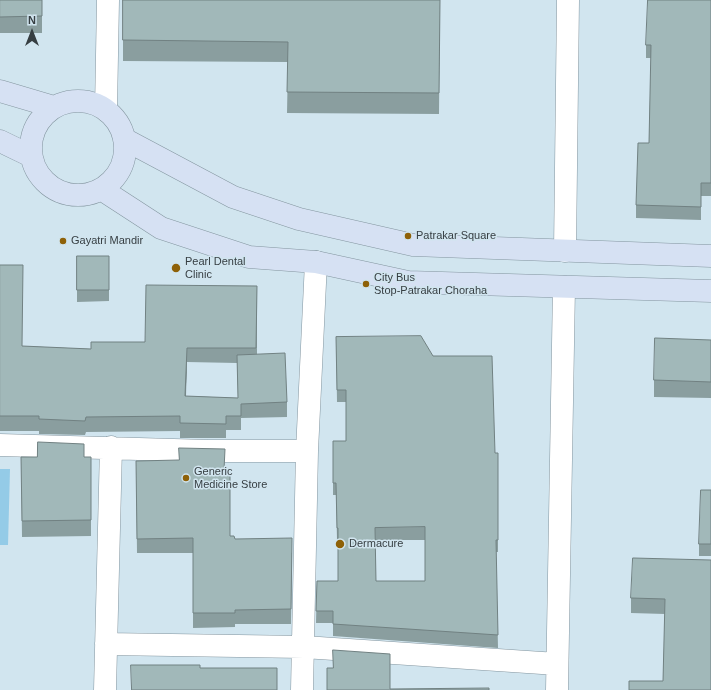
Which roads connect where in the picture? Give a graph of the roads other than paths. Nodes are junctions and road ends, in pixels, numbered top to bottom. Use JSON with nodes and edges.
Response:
{"nodes":[{"id":1,"x":108,"y":0,"type":"edge"},
{"id":2,"x":568,"y":0,"type":"edge"},
{"id":3,"x":0,"y":92,"type":"edge"},
{"id":4,"x":54,"y":107,"type":"junction"},
{"id":5,"x":106,"y":110,"type":"junction"},
{"id":6,"x":124,"y":139,"type":"junction"},
{"id":7,"x":0,"y":141,"type":"edge"},
{"id":8,"x":31,"y":156,"type":"junction"},
{"id":9,"x":101,"y":189,"type":"junction"},
{"id":10,"x":565,"y":251,"type":"junction"},
{"id":11,"x":711,"y":256,"type":"edge"},
{"id":12,"x":316,"y":262,"type":"junction"},
{"id":13,"x":564,"y":287,"type":"junction"},
{"id":14,"x":711,"y":291,"type":"edge"},
{"id":15,"x":0,"y":445,"type":"edge"},
{"id":16,"x":111,"y":447,"type":"junction"},
{"id":17,"x":307,"y":451,"type":"junction"},
{"id":18,"x":106,"y":644,"type":"junction"},
{"id":19,"x":304,"y":647,"type":"junction"},
{"id":20,"x":557,"y":664,"type":"junction"},
{"id":21,"x":105,"y":690,"type":"edge"},
{"id":22,"x":302,"y":690,"type":"edge"},
{"id":23,"x":557,"y":690,"type":"edge"}],
"edges":[{"from":1,"to":5,"type":"street"},
{"from":2,"to":10,"type":"street"},
{"from":3,"to":4,"type":"main road"},
{"from":4,"to":5,"type":"main road"},
{"from":4,"to":8,"type":"main road"},
{"from":5,"to":6,"type":"main road"},
{"from":6,"to":9,"type":"main road"},
{"from":6,"to":10,"type":"main road"},
{"from":7,"to":8,"type":"main road"},
{"from":8,"to":9,"type":"main road"},
{"from":9,"to":12,"type":"main road"},
{"from":10,"to":11,"type":"main road"},
{"from":12,"to":13,"type":"main road"},
{"from":12,"to":17,"type":"street"},
{"from":13,"to":14,"type":"main road"},
{"from":13,"to":20,"type":"street"},
{"from":15,"to":16,"type":"street"},
{"from":16,"to":17,"type":"street"},
{"from":16,"to":18,"type":"street"},
{"from":17,"to":19,"type":"street"},
{"from":18,"to":19,"type":"street"},
{"from":18,"to":21,"type":"street"},
{"from":19,"to":20,"type":"street"},
{"from":19,"to":22,"type":"street"},
{"from":20,"to":23,"type":"street"}]}
